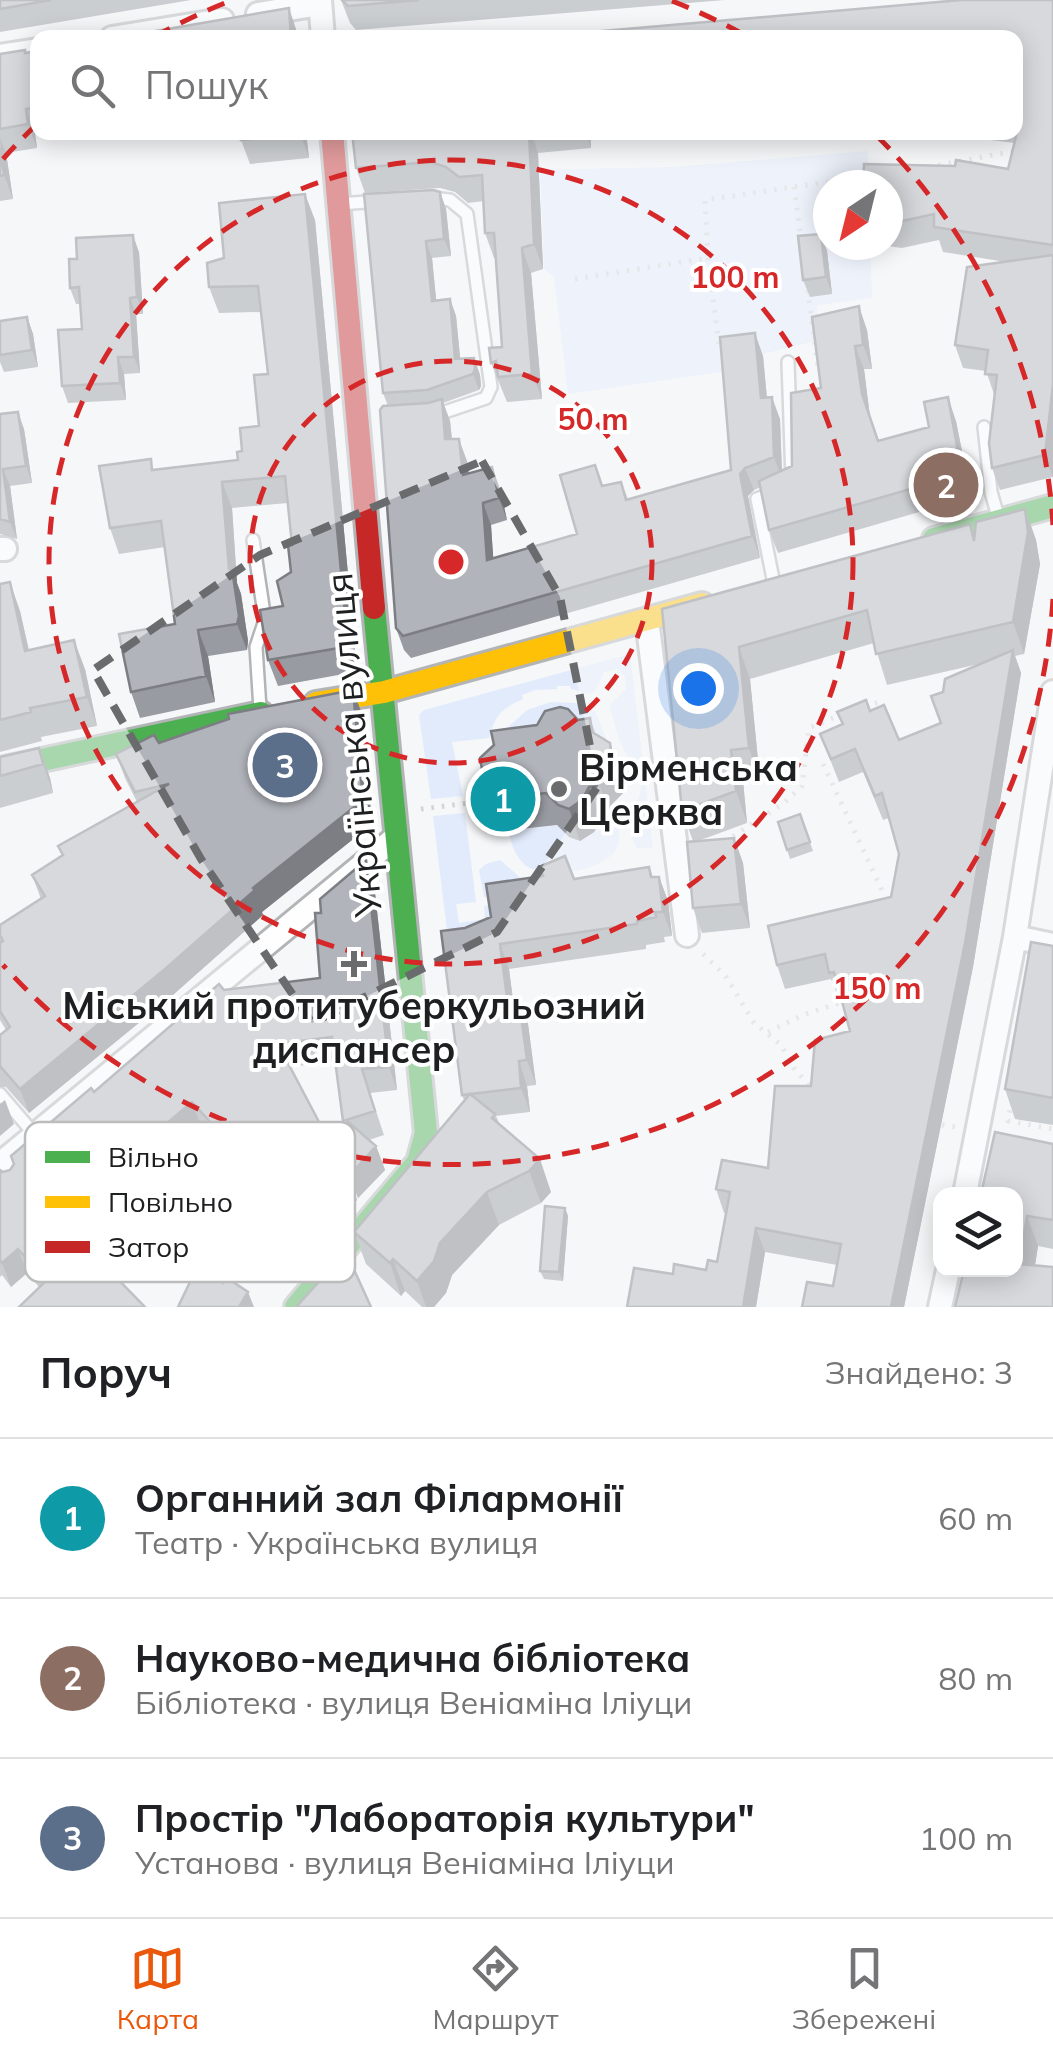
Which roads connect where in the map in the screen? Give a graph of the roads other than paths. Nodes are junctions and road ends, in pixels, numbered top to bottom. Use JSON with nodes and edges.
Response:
{"nodes":[{"id":1,"x":320,"y":2,"type":"edge"},
{"id":2,"x":158,"y":30,"type":"edge"},
{"id":3,"x":322,"y":30,"type":"edge"},
{"id":4,"x":30,"y":51,"type":"edge"},
{"id":5,"x":0,"y":56,"type":"edge"},
{"id":6,"x":333,"y":140,"type":"edge"},
{"id":7,"x":423,"y":198,"type":"edge"},
{"id":8,"x":388,"y":201,"type":"edge"},
{"id":9,"x":339,"y":204,"type":"junction"},
{"id":10,"x":788,"y":362,"type":"dead end"},
{"id":11,"x":422,"y":416,"type":"edge"},
{"id":12,"x":984,"y":426,"type":"dead end"},
{"id":13,"x":1053,"y":506,"type":"edge"},
{"id":14,"x":999,"y":520,"type":"junction"},
{"id":15,"x":253,"y":540,"type":"dead end"},
{"id":16,"x":905,"y":547,"type":"edge"},
{"id":17,"x":774,"y":584,"type":"edge"},
{"id":18,"x":720,"y":600,"type":"edge"},
{"id":19,"x":647,"y":620,"type":"junction"},
{"id":20,"x":384,"y":692,"type":"junction"},
{"id":21,"x":1053,"y":692,"type":"edge"},
{"id":22,"x":260,"y":714,"type":"junction"},
{"id":23,"x":0,"y":769,"type":"edge"},
{"id":24,"x":394,"y":826,"type":"junction"},
{"id":25,"x":687,"y":935,"type":"road end"},
{"id":26,"x":1015,"y":938,"type":"junction"},
{"id":27,"x":1053,"y":944,"type":"edge"},
{"id":28,"x":0,"y":1094,"type":"edge"},
{"id":29,"x":50,"y":1122,"type":"edge"},
{"id":30,"x":25,"y":1123,"type":"edge"},
{"id":31,"x":25,"y":1143,"type":"edge"},
{"id":32,"x":0,"y":1164,"type":"edge"},
{"id":33,"x":968,"y":1187,"type":"edge"},
{"id":34,"x":355,"y":1237,"type":"edge"},
{"id":35,"x":946,"y":1277,"type":"edge"},
{"id":36,"x":317,"y":1282,"type":"edge"},
{"id":37,"x":296,"y":1307,"type":"edge"},
{"id":38,"x":940,"y":1307,"type":"edge"}],
"edges":[{"from":1,"to":2,"type":"street"},
{"from":1,"to":3,"type":"street"},
{"from":4,"to":5,"type":"street"},
{"from":6,"to":9,"type":"street","name":"Українська вулиця"},
{"from":7,"to":11,"type":"lane"},
{"from":8,"to":9,"type":"lane"},
{"from":9,"to":20,"type":"street","name":"Українська вулиця"},
{"from":10,"to":17,"type":"lane"},
{"from":12,"to":14,"type":"lane"},
{"from":13,"to":14,"type":"street"},
{"from":14,"to":16,"type":"street"},
{"from":15,"to":22,"type":"lane"},
{"from":18,"to":19,"type":"street"},
{"from":19,"to":20,"type":"street"},
{"from":19,"to":25,"type":"street"},
{"from":20,"to":22,"type":"street"},
{"from":20,"to":24,"type":"street","name":"Українська вулиця"},
{"from":21,"to":26,"type":"street"},
{"from":22,"to":23,"type":"street"},
{"from":24,"to":29,"type":"street"},
{"from":24,"to":34,"type":"street","name":"Українська вулиця"},
{"from":26,"to":27,"type":"street"},
{"from":26,"to":33,"type":"street"},
{"from":28,"to":30,"type":"lane"},
{"from":31,"to":32,"type":"street"},
{"from":35,"to":38,"type":"street"},
{"from":36,"to":37,"type":"street","name":"Українська вулиця"}]}
